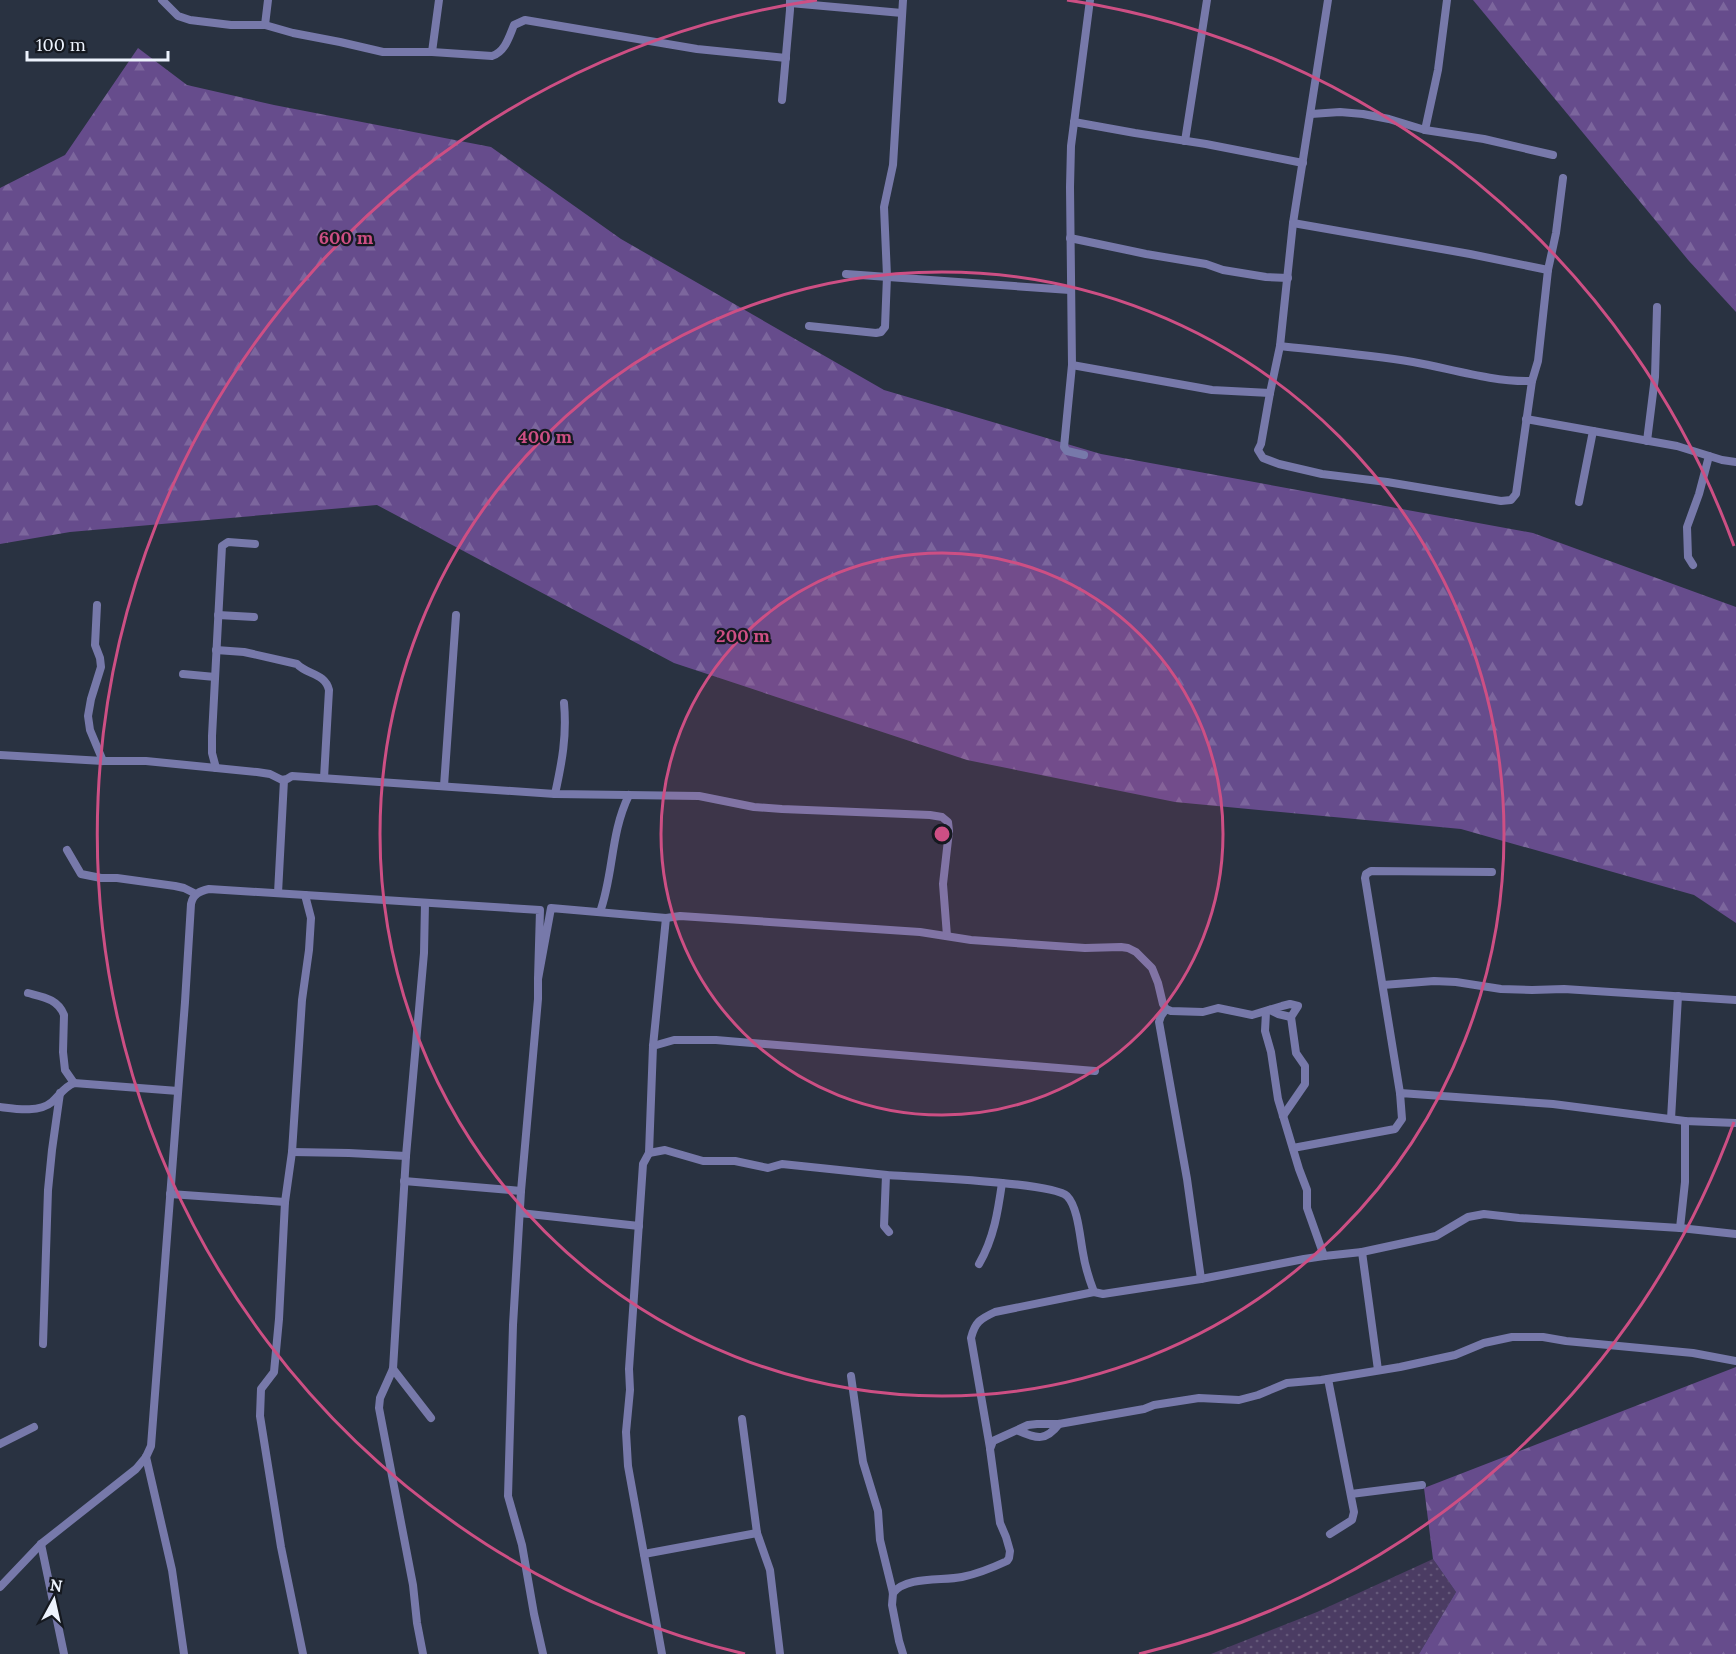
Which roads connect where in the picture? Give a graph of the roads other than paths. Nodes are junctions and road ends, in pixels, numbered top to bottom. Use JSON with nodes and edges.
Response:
{"nodes":[{"id":1,"x":162,"y":0,"type":"edge"},
{"id":2,"x":267,"y":0,"type":"edge"},
{"id":3,"x":439,"y":0,"type":"edge"},
{"id":4,"x":903,"y":0,"type":"edge"},
{"id":5,"x":1090,"y":0,"type":"edge"},
{"id":6,"x":1207,"y":0,"type":"edge"},
{"id":7,"x":1328,"y":0,"type":"edge"},
{"id":8,"x":1446,"y":0,"type":"edge"},
{"id":9,"x":790,"y":2,"type":"edge"},
{"id":10,"x":902,"y":13,"type":"junction"},
{"id":11,"x":265,"y":25,"type":"junction"},
{"id":12,"x":432,"y":52,"type":"junction"},
{"id":13,"x":786,"y":58,"type":"junction"},
{"id":14,"x":782,"y":100,"type":"dead end"},
{"id":15,"x":1311,"y":114,"type":"junction"},
{"id":16,"x":1074,"y":122,"type":"junction"},
{"id":17,"x":1425,"y":130,"type":"junction"},
{"id":18,"x":1185,"y":141,"type":"junction"},
{"id":19,"x":1553,"y":155,"type":"dead end"},
{"id":20,"x":1303,"y":163,"type":"junction"},
{"id":21,"x":1563,"y":178,"type":"dead end"},
{"id":22,"x":1293,"y":223,"type":"junction"},
{"id":23,"x":1070,"y":238,"type":"junction"},
{"id":24,"x":1548,"y":270,"type":"junction"},
{"id":25,"x":846,"y":274,"type":"dead end"},
{"id":26,"x":887,"y":276,"type":"junction"},
{"id":27,"x":1288,"y":278,"type":"junction"},
{"id":28,"x":1071,"y":290,"type":"junction"},
{"id":29,"x":1658,"y":307,"type":"dead end"},
{"id":30,"x":809,"y":326,"type":"dead end"},
{"id":31,"x":1280,"y":346,"type":"junction"},
{"id":32,"x":1072,"y":365,"type":"junction"},
{"id":33,"x":1532,"y":381,"type":"junction"},
{"id":34,"x":1270,"y":393,"type":"junction"},
{"id":35,"x":1526,"y":419,"type":"junction"},
{"id":36,"x":1593,"y":431,"type":"junction"},
{"id":37,"x":1647,"y":441,"type":"junction"},
{"id":38,"x":1084,"y":455,"type":"dead end"},
{"id":39,"x":1709,"y":456,"type":"junction"},
{"id":40,"x":1736,"y":462,"type":"edge"},
{"id":41,"x":1579,"y":502,"type":"dead end"},
{"id":42,"x":255,"y":543,"type":"dead end"},
{"id":43,"x":1694,"y":565,"type":"dead end"},
{"id":44,"x":98,"y":605,"type":"dead end"},
{"id":45,"x":218,"y":615,"type":"junction"},
{"id":46,"x":456,"y":615,"type":"dead end"},
{"id":47,"x":254,"y":617,"type":"dead end"},
{"id":48,"x":216,"y":650,"type":"junction"},
{"id":49,"x":183,"y":674,"type":"dead end"},
{"id":50,"x":215,"y":677,"type":"junction"},
{"id":51,"x":564,"y":703,"type":"dead end"},
{"id":52,"x":0,"y":754,"type":"edge"},
{"id":53,"x":103,"y":761,"type":"junction"},
{"id":54,"x":216,"y":768,"type":"junction"},
{"id":55,"x":324,"y":778,"type":"junction"},
{"id":56,"x":284,"y":780,"type":"junction"},
{"id":57,"x":444,"y":786,"type":"junction"},
{"id":58,"x":555,"y":794,"type":"junction"},
{"id":59,"x":628,"y":795,"type":"junction"},
{"id":60,"x":67,"y":850,"type":"dead end"},
{"id":61,"x":1492,"y":872,"type":"dead end"},
{"id":62,"x":278,"y":893,"type":"junction"},
{"id":63,"x":196,"y":894,"type":"junction"},
{"id":64,"x":305,"y":895,"type":"junction"},
{"id":65,"x":425,"y":903,"type":"junction"},
{"id":66,"x":600,"y":912,"type":"junction"},
{"id":67,"x":666,"y":918,"type":"junction"},
{"id":68,"x":947,"y":936,"type":"junction"},
{"id":69,"x":538,"y":979,"type":"junction"},
{"id":70,"x":1383,"y":986,"type":"junction"},
{"id":71,"x":28,"y":993,"type":"dead end"},
{"id":72,"x":1678,"y":996,"type":"junction"},
{"id":73,"x":1736,"y":1000,"type":"edge"},
{"id":74,"x":1166,"y":1009,"type":"junction"},
{"id":75,"x":1268,"y":1011,"type":"junction"},
{"id":76,"x":1252,"y":1015,"type":"junction"},
{"id":77,"x":1291,"y":1017,"type":"junction"},
{"id":78,"x":1265,"y":1030,"type":"junction"},
{"id":79,"x":653,"y":1046,"type":"junction"},
{"id":80,"x":1095,"y":1071,"type":"dead end"},
{"id":81,"x":74,"y":1083,"type":"junction"},
{"id":82,"x":178,"y":1091,"type":"junction"},
{"id":83,"x":60,"y":1093,"type":"junction"},
{"id":84,"x":1400,"y":1093,"type":"junction"},
{"id":85,"x":0,"y":1107,"type":"edge"},
{"id":86,"x":1283,"y":1116,"type":"junction"},
{"id":87,"x":1671,"y":1119,"type":"junction"},
{"id":88,"x":1685,"y":1121,"type":"junction"},
{"id":89,"x":1736,"y":1124,"type":"edge"},
{"id":90,"x":1293,"y":1148,"type":"junction"},
{"id":91,"x":292,"y":1152,"type":"junction"},
{"id":92,"x":649,"y":1153,"type":"junction"},
{"id":93,"x":406,"y":1156,"type":"junction"},
{"id":94,"x":886,"y":1174,"type":"junction"},
{"id":95,"x":404,"y":1181,"type":"junction"},
{"id":96,"x":1002,"y":1183,"type":"junction"},
{"id":97,"x":521,"y":1191,"type":"junction"},
{"id":98,"x":170,"y":1194,"type":"junction"},
{"id":99,"x":285,"y":1202,"type":"junction"},
{"id":100,"x":520,"y":1213,"type":"junction"},
{"id":101,"x":639,"y":1226,"type":"junction"},
{"id":102,"x":1680,"y":1228,"type":"junction"},
{"id":103,"x":889,"y":1232,"type":"dead end"},
{"id":104,"x":1736,"y":1234,"type":"edge"},
{"id":105,"x":1362,"y":1252,"type":"junction"},
{"id":106,"x":1324,"y":1257,"type":"junction"},
{"id":107,"x":979,"y":1264,"type":"dead end"},
{"id":108,"x":1202,"y":1279,"type":"junction"},
{"id":109,"x":1094,"y":1292,"type":"junction"},
{"id":110,"x":43,"y":1344,"type":"dead end"},
{"id":111,"x":1736,"y":1361,"type":"edge"},
{"id":112,"x":393,"y":1369,"type":"junction"},
{"id":113,"x":1378,"y":1370,"type":"junction"},
{"id":114,"x":851,"y":1376,"type":"dead end"},
{"id":115,"x":1328,"y":1378,"type":"junction"},
{"id":116,"x":431,"y":1418,"type":"dead end"},
{"id":117,"x":742,"y":1419,"type":"dead end"},
{"id":118,"x":1059,"y":1425,"type":"junction"},
{"id":119,"x":34,"y":1427,"type":"dead end"},
{"id":120,"x":1019,"y":1431,"type":"junction"},
{"id":121,"x":0,"y":1444,"type":"edge"},
{"id":122,"x":990,"y":1449,"type":"junction"},
{"id":123,"x":146,"y":1457,"type":"junction"},
{"id":124,"x":1422,"y":1485,"type":"dead end"},
{"id":125,"x":1351,"y":1494,"type":"junction"},
{"id":126,"x":757,"y":1533,"type":"junction"},
{"id":127,"x":1330,"y":1534,"type":"dead end"},
{"id":128,"x":41,"y":1544,"type":"junction"},
{"id":129,"x":644,"y":1554,"type":"junction"},
{"id":130,"x":0,"y":1587,"type":"edge"},
{"id":131,"x":893,"y":1593,"type":"junction"},
{"id":132,"x":64,"y":1654,"type":"edge"},
{"id":133,"x":184,"y":1654,"type":"edge"},
{"id":134,"x":303,"y":1654,"type":"edge"},
{"id":135,"x":423,"y":1654,"type":"edge"},
{"id":136,"x":543,"y":1654,"type":"edge"},
{"id":137,"x":662,"y":1654,"type":"edge"},
{"id":138,"x":780,"y":1654,"type":"edge"},
{"id":139,"x":903,"y":1654,"type":"edge"}],
"edges":[{"from":1,"to":11,"type":"street"},
{"from":2,"to":11,"type":"street"},
{"from":3,"to":12,"type":"street"},
{"from":4,"to":10,"type":"street"},
{"from":5,"to":16,"type":"street"},
{"from":6,"to":18,"type":"street"},
{"from":7,"to":15,"type":"street"},
{"from":8,"to":17,"type":"street"},
{"from":9,"to":10,"type":"street"},
{"from":9,"to":13,"type":"street"},
{"from":10,"to":26,"type":"street"},
{"from":11,"to":12,"type":"street"},
{"from":12,"to":13,"type":"street"},
{"from":13,"to":14,"type":"street"},
{"from":15,"to":17,"type":"street"},
{"from":15,"to":20,"type":"street"},
{"from":16,"to":18,"type":"street"},
{"from":16,"to":23,"type":"street"},
{"from":17,"to":19,"type":"street"},
{"from":18,"to":20,"type":"street"},
{"from":20,"to":22,"type":"street"},
{"from":21,"to":24,"type":"street"},
{"from":22,"to":24,"type":"street"},
{"from":22,"to":27,"type":"street"},
{"from":23,"to":27,"type":"street"},
{"from":23,"to":28,"type":"street"},
{"from":24,"to":33,"type":"street"},
{"from":25,"to":26,"type":"street"},
{"from":26,"to":28,"type":"street"},
{"from":26,"to":30,"type":"street"},
{"from":27,"to":31,"type":"street"},
{"from":28,"to":32,"type":"street"},
{"from":29,"to":37,"type":"street"},
{"from":31,"to":33,"type":"street"},
{"from":31,"to":34,"type":"street"},
{"from":32,"to":34,"type":"street"},
{"from":32,"to":38,"type":"street"},
{"from":33,"to":35,"type":"street"},
{"from":34,"to":35,"type":"street"},
{"from":35,"to":36,"type":"street"},
{"from":36,"to":37,"type":"street"},
{"from":36,"to":41,"type":"street"},
{"from":37,"to":39,"type":"street"},
{"from":39,"to":40,"type":"street"},
{"from":39,"to":43,"type":"street"},
{"from":42,"to":45,"type":"street"},
{"from":44,"to":53,"type":"street"},
{"from":45,"to":47,"type":"street"},
{"from":45,"to":48,"type":"street"},
{"from":46,"to":57,"type":"street"},
{"from":48,"to":50,"type":"street"},
{"from":48,"to":55,"type":"street"},
{"from":49,"to":50,"type":"street"},
{"from":50,"to":54,"type":"street"},
{"from":51,"to":58,"type":"street"},
{"from":52,"to":53,"type":"street"},
{"from":53,"to":54,"type":"street"},
{"from":54,"to":56,"type":"street"},
{"from":55,"to":56,"type":"street"},
{"from":55,"to":57,"type":"street"},
{"from":56,"to":62,"type":"street"},
{"from":57,"to":58,"type":"street"},
{"from":58,"to":59,"type":"street"},
{"from":59,"to":66,"type":"street"},
{"from":59,"to":68,"type":"street"},
{"from":60,"to":63,"type":"street"},
{"from":61,"to":70,"type":"street"},
{"from":62,"to":63,"type":"street"},
{"from":62,"to":64,"type":"street"},
{"from":63,"to":82,"type":"street"},
{"from":64,"to":65,"type":"street"},
{"from":64,"to":91,"type":"street"},
{"from":65,"to":69,"type":"street"},
{"from":65,"to":93,"type":"street"},
{"from":66,"to":67,"type":"street"},
{"from":66,"to":69,"type":"street"},
{"from":67,"to":68,"type":"street"},
{"from":67,"to":79,"type":"street"},
{"from":68,"to":74,"type":"street"},
{"from":69,"to":97,"type":"street"},
{"from":70,"to":72,"type":"street"},
{"from":70,"to":84,"type":"street"},
{"from":71,"to":81,"type":"street"},
{"from":72,"to":73,"type":"street"},
{"from":72,"to":87,"type":"street"},
{"from":74,"to":76,"type":"street"},
{"from":74,"to":108,"type":"street"},
{"from":75,"to":76,"type":"street"},
{"from":75,"to":77,"type":"street"},
{"from":75,"to":77,"type":"street"},
{"from":75,"to":78,"type":"street"},
{"from":76,"to":78,"type":"street"},
{"from":77,"to":86,"type":"street"},
{"from":78,"to":86,"type":"street"},
{"from":79,"to":80,"type":"street"},
{"from":79,"to":92,"type":"street"},
{"from":81,"to":82,"type":"street"},
{"from":81,"to":83,"type":"street"},
{"from":82,"to":98,"type":"street"},
{"from":83,"to":85,"type":"street"},
{"from":83,"to":110,"type":"street"},
{"from":84,"to":87,"type":"street"},
{"from":84,"to":90,"type":"street"},
{"from":86,"to":90,"type":"street"},
{"from":87,"to":88,"type":"street"},
{"from":88,"to":89,"type":"street"},
{"from":88,"to":102,"type":"street"},
{"from":90,"to":106,"type":"street"},
{"from":91,"to":93,"type":"street"},
{"from":91,"to":99,"type":"street"},
{"from":92,"to":94,"type":"street"},
{"from":92,"to":101,"type":"street"},
{"from":93,"to":95,"type":"street"},
{"from":94,"to":96,"type":"street"},
{"from":94,"to":103,"type":"street"},
{"from":95,"to":97,"type":"street"},
{"from":95,"to":112,"type":"street"},
{"from":96,"to":107,"type":"street"},
{"from":96,"to":109,"type":"street"},
{"from":97,"to":100,"type":"street"},
{"from":98,"to":99,"type":"street"},
{"from":98,"to":123,"type":"street"},
{"from":99,"to":134,"type":"street"},
{"from":100,"to":101,"type":"street"},
{"from":100,"to":136,"type":"street"},
{"from":101,"to":129,"type":"street"},
{"from":102,"to":104,"type":"street"},
{"from":102,"to":105,"type":"street"},
{"from":105,"to":106,"type":"street"},
{"from":105,"to":113,"type":"street"},
{"from":106,"to":108,"type":"street"},
{"from":108,"to":109,"type":"street"},
{"from":109,"to":122,"type":"street"},
{"from":111,"to":113,"type":"street"},
{"from":112,"to":116,"type":"street"},
{"from":112,"to":135,"type":"street"},
{"from":113,"to":115,"type":"street"},
{"from":114,"to":131,"type":"street"},
{"from":115,"to":118,"type":"street"},
{"from":115,"to":125,"type":"street"},
{"from":117,"to":126,"type":"street"},
{"from":118,"to":120,"type":"street"},
{"from":118,"to":120,"type":"street"},
{"from":119,"to":121,"type":"street"},
{"from":120,"to":122,"type":"street"},
{"from":122,"to":131,"type":"street"},
{"from":123,"to":128,"type":"street"},
{"from":123,"to":133,"type":"street"},
{"from":124,"to":125,"type":"street"},
{"from":125,"to":127,"type":"street"},
{"from":126,"to":129,"type":"street"},
{"from":126,"to":138,"type":"street"},
{"from":128,"to":130,"type":"street"},
{"from":128,"to":132,"type":"street"},
{"from":129,"to":137,"type":"street"},
{"from":131,"to":139,"type":"street"}]}
